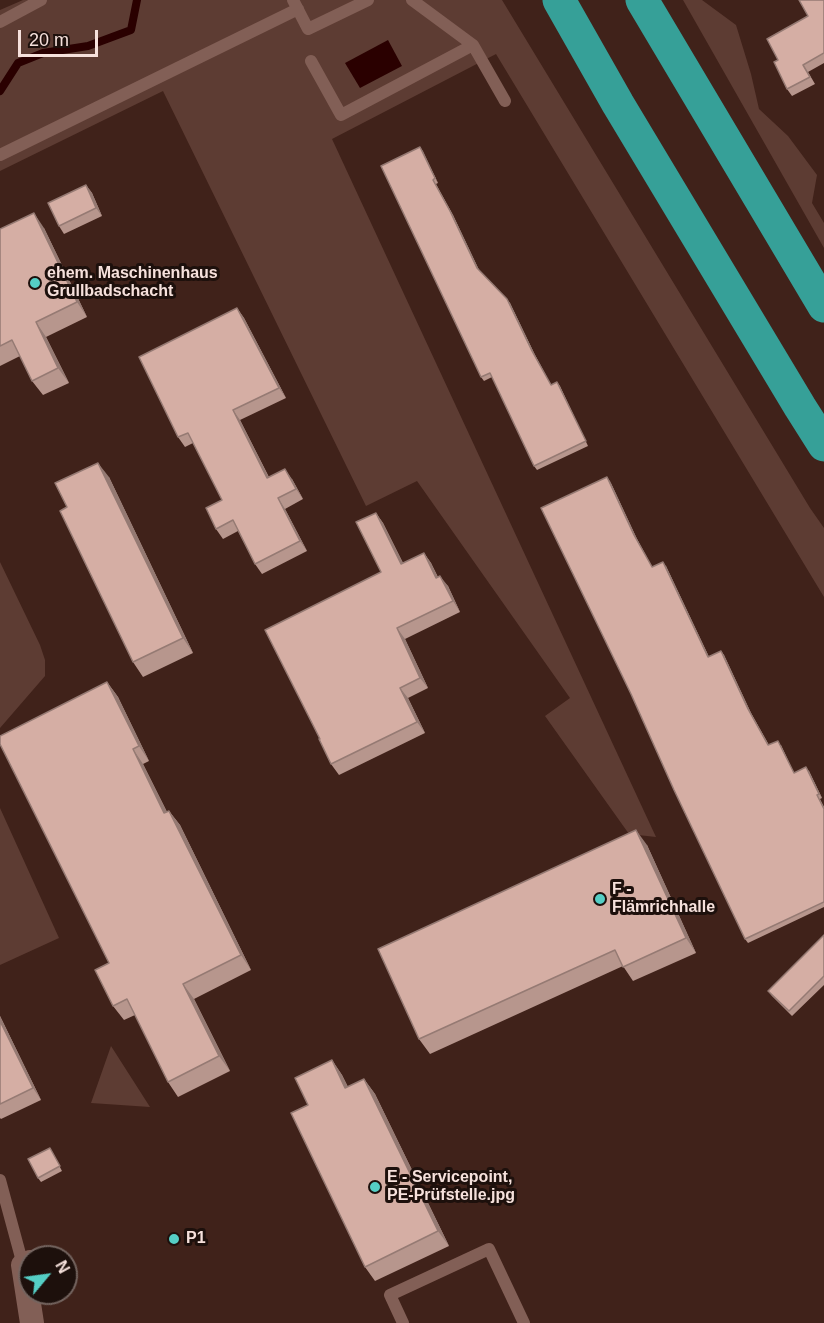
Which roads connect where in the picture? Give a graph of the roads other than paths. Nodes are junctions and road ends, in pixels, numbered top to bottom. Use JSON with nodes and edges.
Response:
{"nodes":[{"id":1,"x":41,"y":0,"type":"edge"},
{"id":2,"x":368,"y":0,"type":"edge"},
{"id":3,"x":412,"y":0,"type":"edge"},
{"id":4,"x":559,"y":0,"type":"edge"},
{"id":5,"x":642,"y":0,"type":"edge"},
{"id":6,"x":295,"y":4,"type":"edge"},
{"id":7,"x":0,"y":22,"type":"edge"},
{"id":8,"x":473,"y":45,"type":"junction"},
{"id":9,"x":311,"y":61,"type":"dead end"},
{"id":10,"x":505,"y":101,"type":"dead end"},
{"id":11,"x":0,"y":154,"type":"edge"},
{"id":12,"x":824,"y":306,"type":"edge"},
{"id":13,"x":824,"y":445,"type":"edge"},
{"id":14,"x":0,"y":1180,"type":"edge"},
{"id":15,"x":20,"y":1245,"type":"edge"},
{"id":16,"x":31,"y":1305,"type":"edge"},
{"id":17,"x":33,"y":1323,"type":"edge"},
{"id":18,"x":404,"y":1323,"type":"edge"},
{"id":19,"x":525,"y":1323,"type":"edge"}],
"edges":[{"from":1,"to":7,"type":"lane"},
{"from":2,"to":6,"type":"lane"},
{"from":3,"to":8,"type":"lane"},
{"from":4,"to":13,"type":"highway"},
{"from":5,"to":12,"type":"highway"},
{"from":6,"to":11,"type":"lane"},
{"from":8,"to":9,"type":"lane"},
{"from":8,"to":10,"type":"lane"},
{"from":14,"to":15,"type":"lane"},
{"from":16,"to":17,"type":"street"},
{"from":18,"to":19,"type":"lane"}]}
